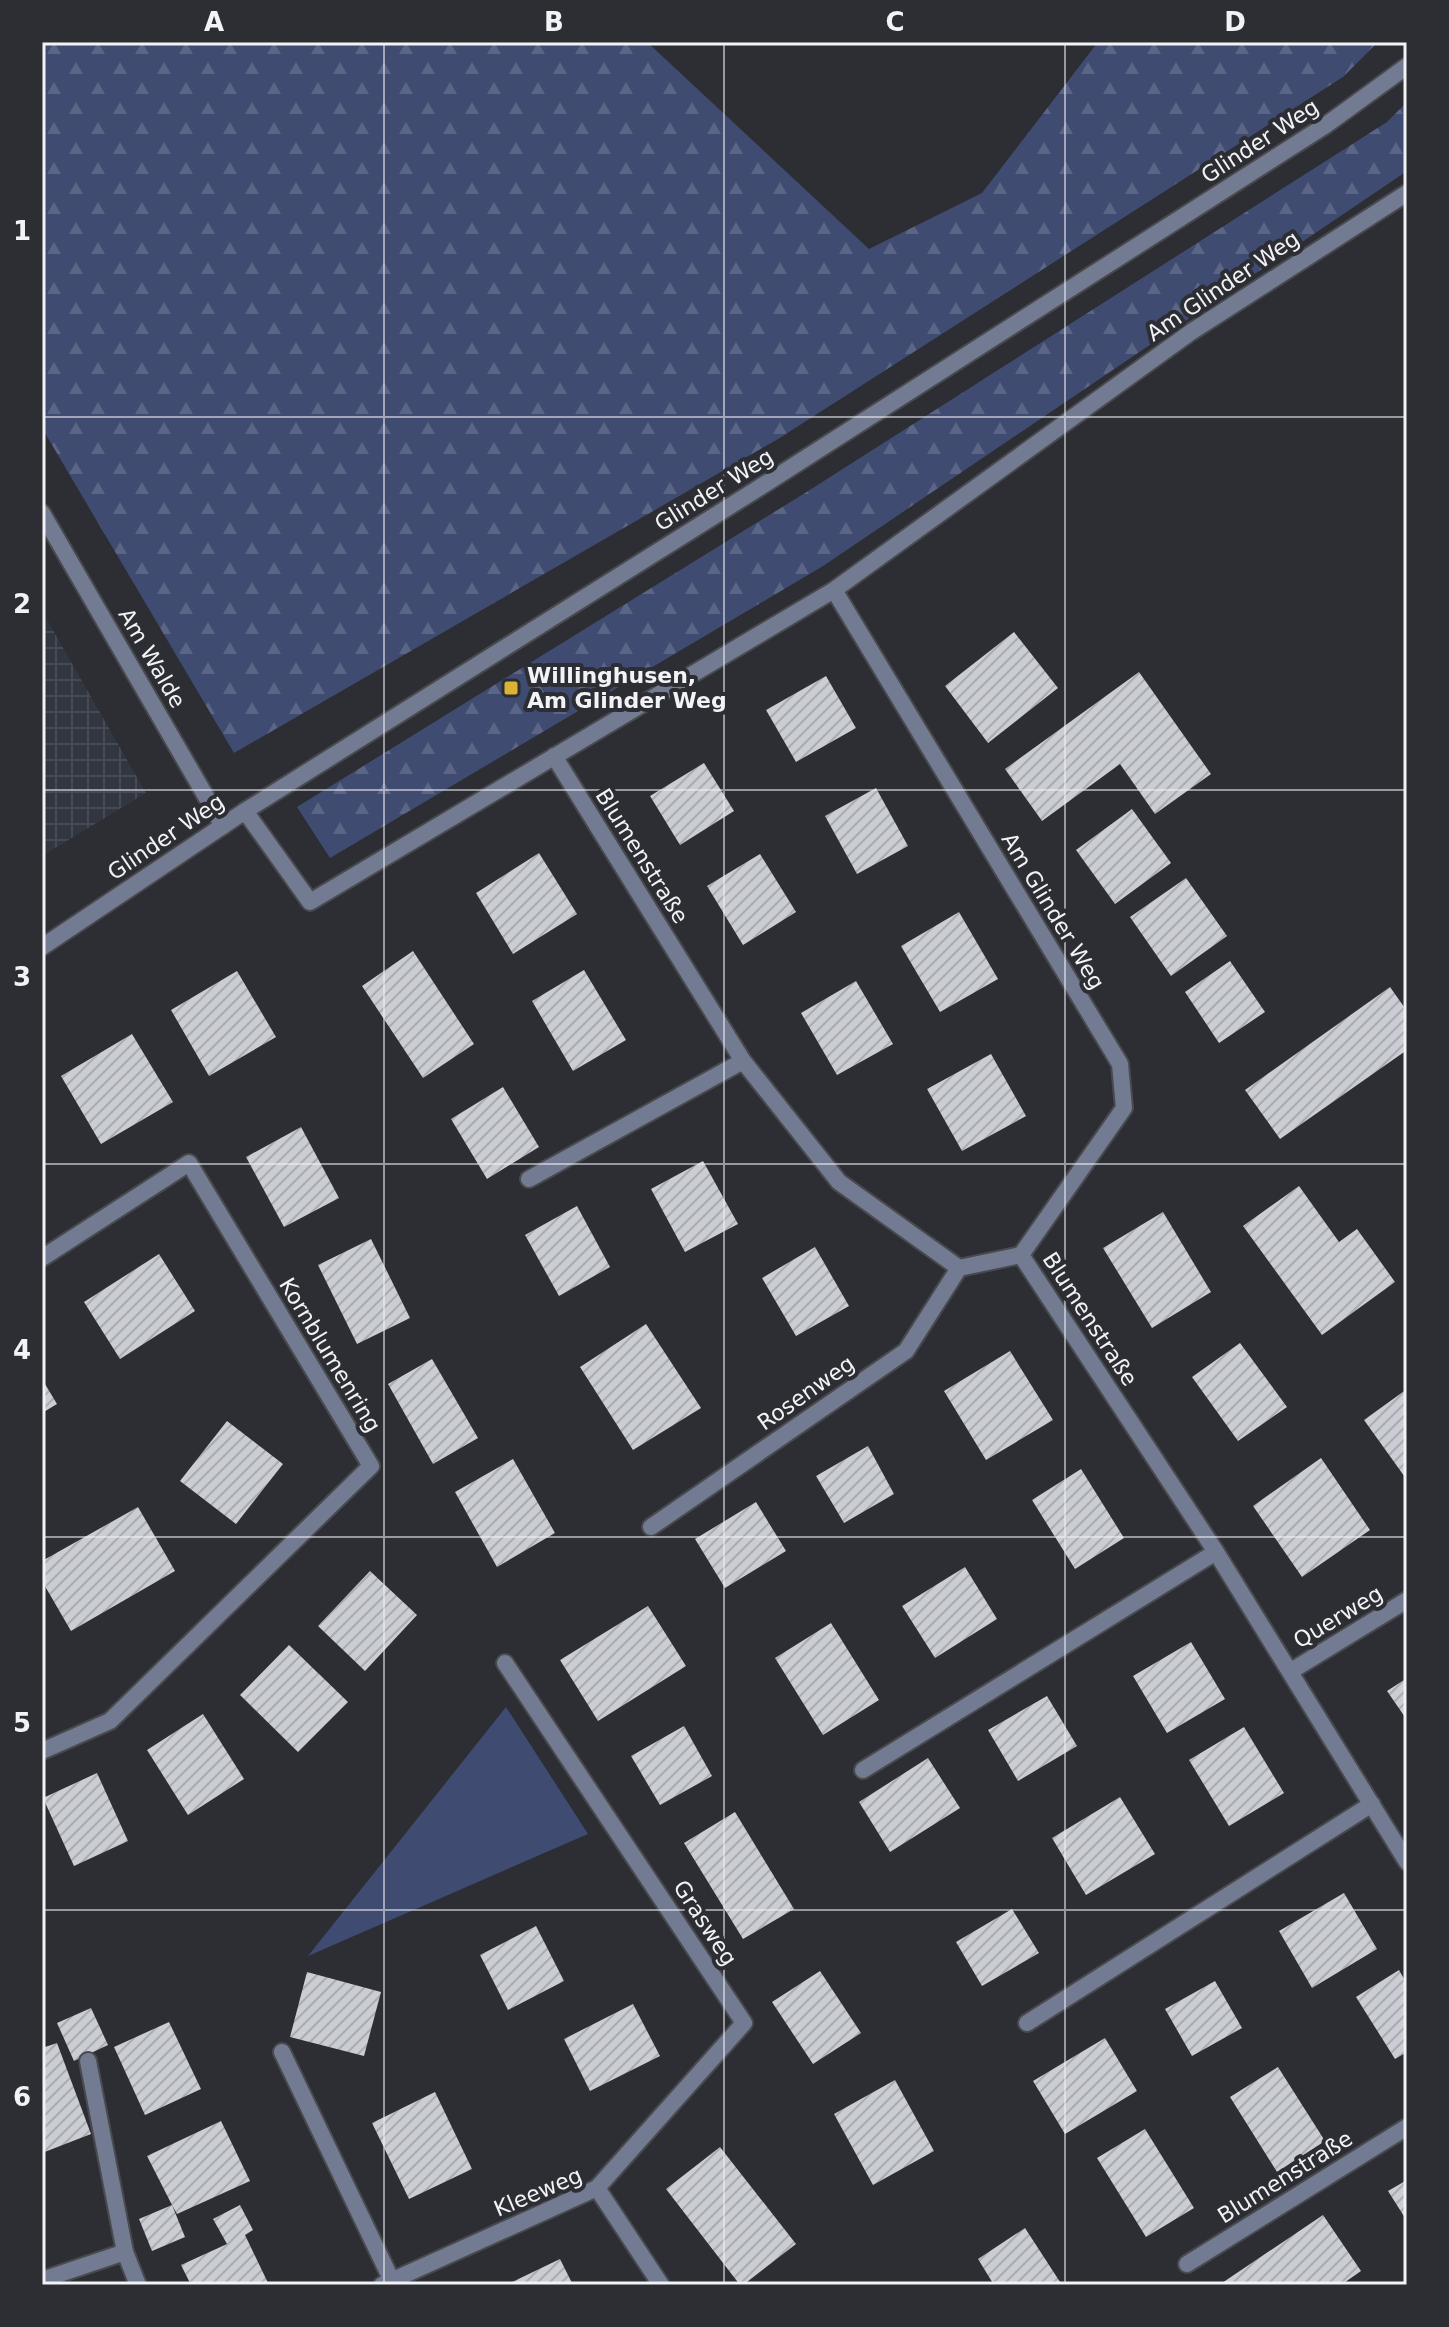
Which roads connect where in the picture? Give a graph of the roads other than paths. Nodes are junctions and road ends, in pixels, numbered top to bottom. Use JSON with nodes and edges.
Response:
{"nodes":[{"id":1,"x":1407,"y":66,"type":"edge"},
{"id":2,"x":1407,"y":193,"type":"edge"},
{"id":3,"x":42,"y":513,"type":"edge"},
{"id":4,"x":834,"y":590,"type":"junction"},
{"id":5,"x":554,"y":756,"type":"junction"},
{"id":6,"x":245,"y":811,"type":"junction"},
{"id":7,"x":223,"y":826,"type":"junction"},
{"id":8,"x":42,"y":947,"type":"edge"},
{"id":9,"x":743,"y":1061,"type":"junction"},
{"id":10,"x":529,"y":1179,"type":"dead end"},
{"id":11,"x":1021,"y":1255,"type":"junction"},
{"id":12,"x":42,"y":1258,"type":"edge"},
{"id":13,"x":959,"y":1268,"type":"junction"},
{"id":14,"x":651,"y":1527,"type":"dead end"},
{"id":15,"x":1216,"y":1552,"type":"junction"},
{"id":16,"x":1407,"y":1600,"type":"edge"},
{"id":17,"x":505,"y":1663,"type":"dead end"},
{"id":18,"x":1291,"y":1671,"type":"junction"},
{"id":19,"x":42,"y":1751,"type":"edge"},
{"id":20,"x":863,"y":1770,"type":"dead end"},
{"id":21,"x":1372,"y":1804,"type":"junction"},
{"id":22,"x":1407,"y":1862,"type":"edge"},
{"id":23,"x":1027,"y":2023,"type":"dead end"},
{"id":24,"x":282,"y":2052,"type":"dead end"},
{"id":25,"x":88,"y":2061,"type":"dead end"},
{"id":26,"x":1407,"y":2127,"type":"edge"},
{"id":27,"x":597,"y":2188,"type":"junction"},
{"id":28,"x":125,"y":2252,"type":"junction"},
{"id":29,"x":1187,"y":2264,"type":"dead end"},
{"id":30,"x":42,"y":2280,"type":"edge"},
{"id":31,"x":387,"y":2283,"type":"edge"},
{"id":32,"x":138,"y":2285,"type":"edge"},
{"id":33,"x":661,"y":2285,"type":"edge"}],
"edges":[{"from":1,"to":6,"type":"street","name":"Glinder Weg"},
{"from":2,"to":4,"type":"street","name":"Am Glinder Weg"},
{"from":3,"to":7,"type":"street","name":"Am Walde"},
{"from":4,"to":5,"type":"street","name":"Am Glinder Weg"},
{"from":4,"to":11,"type":"street","name":"Am Glinder Weg"},
{"from":5,"to":6,"type":"street","name":"Am Glinder Weg"},
{"from":5,"to":9,"type":"street","name":"Blumenstraße"},
{"from":6,"to":7,"type":"street","name":"Glinder Weg"},
{"from":7,"to":8,"type":"street","name":"Glinder Weg"},
{"from":9,"to":10,"type":"street"},
{"from":9,"to":13,"type":"street","name":"Blumenstraße"},
{"from":11,"to":13,"type":"street","name":"Blumenstraße"},
{"from":11,"to":15,"type":"street","name":"Blumenstraße"},
{"from":12,"to":19,"type":"street","name":"Kornblumenring"},
{"from":13,"to":14,"type":"street","name":"Rosenweg"},
{"from":15,"to":18,"type":"street","name":"Blumenstraße"},
{"from":15,"to":20,"type":"street"},
{"from":16,"to":18,"type":"street","name":"Querweg"},
{"from":17,"to":27,"type":"street","name":"Grasweg"},
{"from":18,"to":21,"type":"street","name":"Blumenstraße"},
{"from":21,"to":22,"type":"street","name":"Blumenstraße"},
{"from":21,"to":23,"type":"street"},
{"from":24,"to":31,"type":"street","name":"Kleeweg"},
{"from":25,"to":28,"type":"street"},
{"from":26,"to":29,"type":"street","name":"Blumenstraße"},
{"from":27,"to":31,"type":"street","name":"Kleeweg"},
{"from":27,"to":33,"type":"street","name":"Kleeweg"},
{"from":28,"to":30,"type":"street"},
{"from":28,"to":32,"type":"street"}]}
